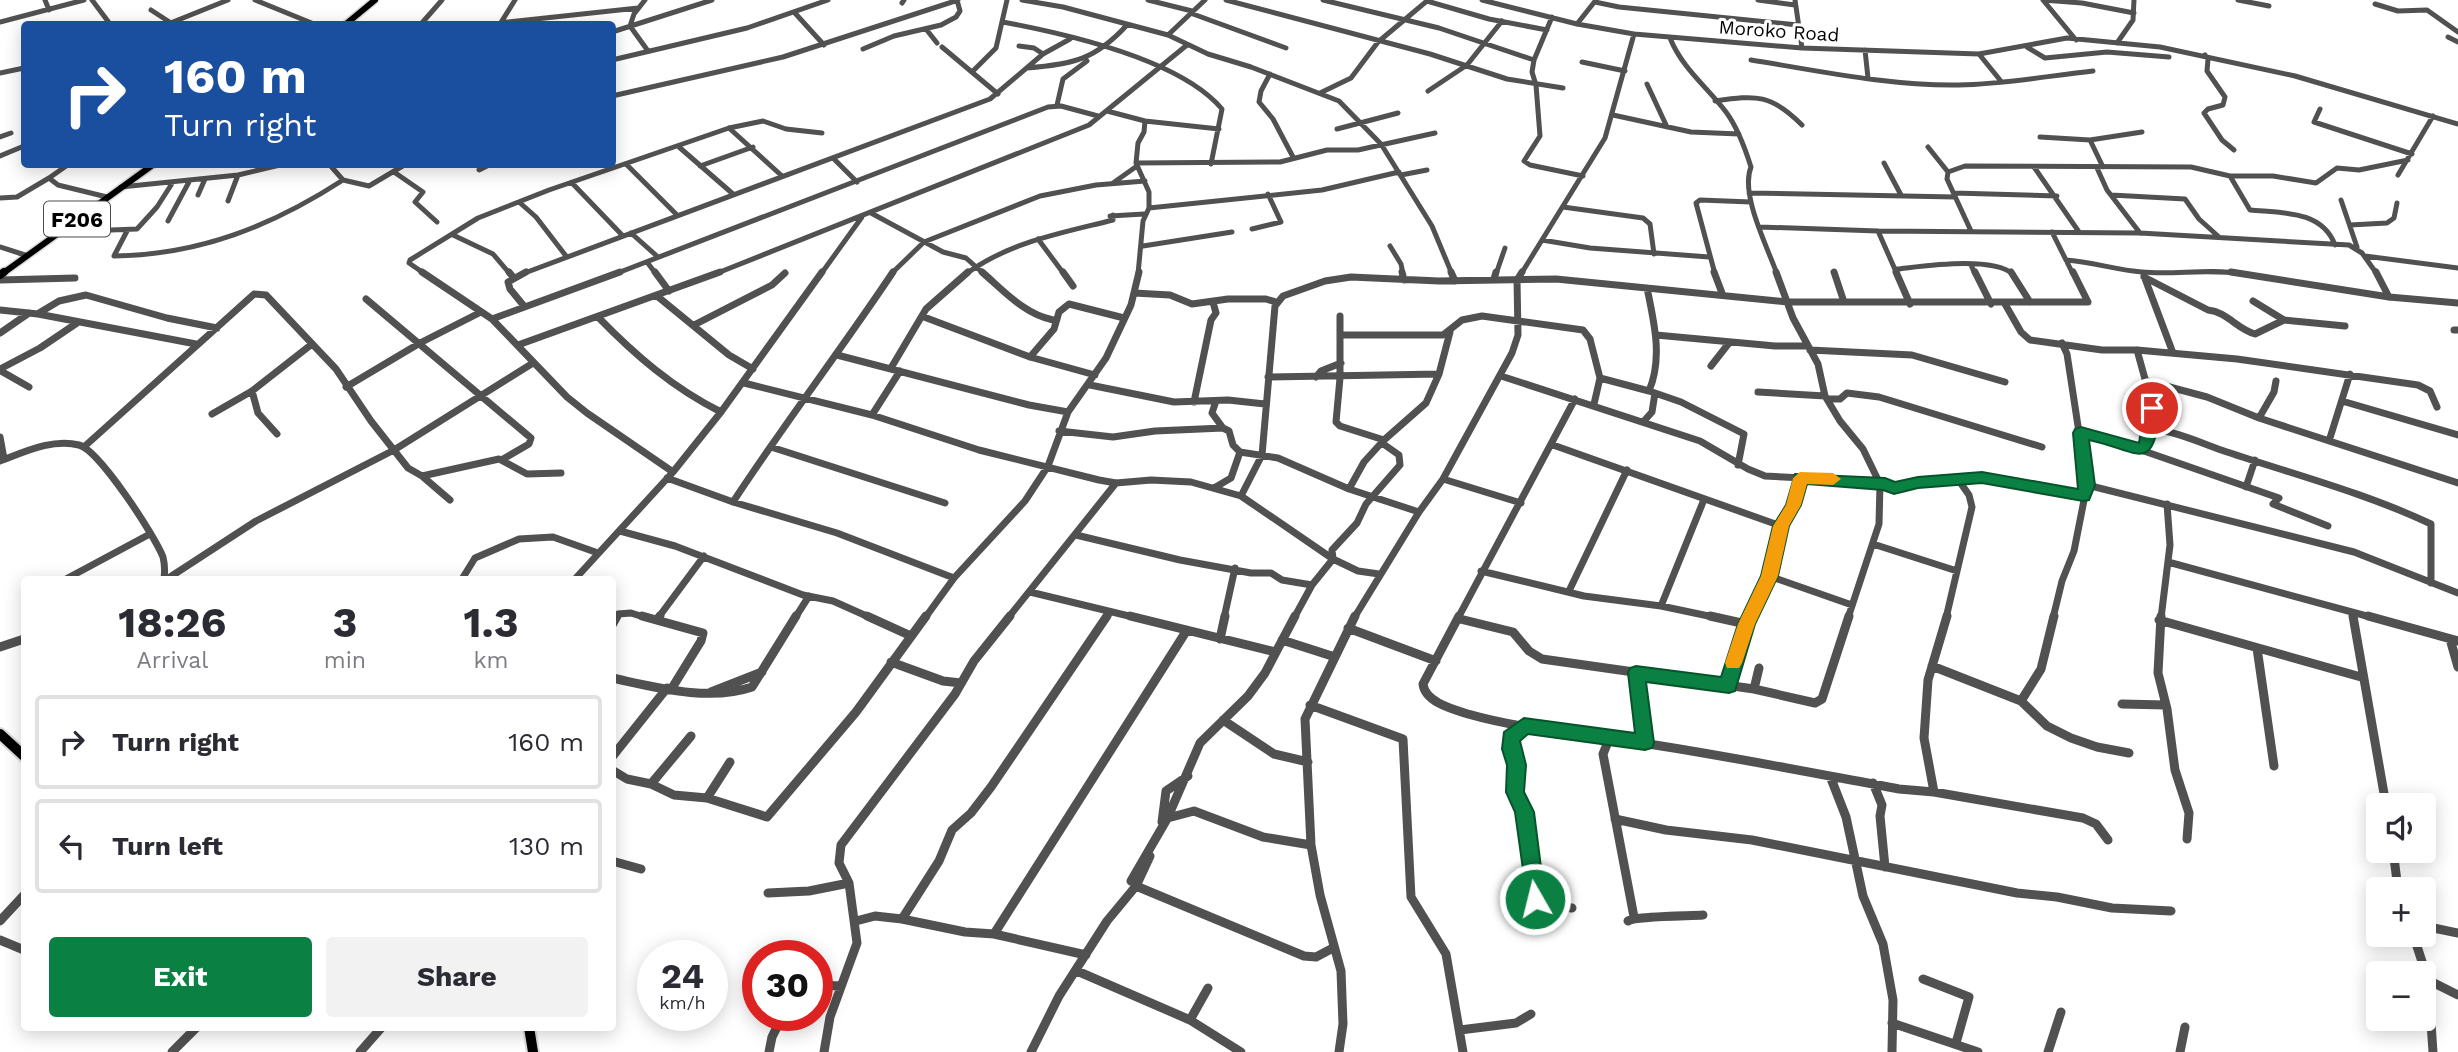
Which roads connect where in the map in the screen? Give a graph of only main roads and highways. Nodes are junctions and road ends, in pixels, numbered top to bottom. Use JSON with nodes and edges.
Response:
{"nodes":[{"id":1,"x":375,"y":0,"type":"edge"},
{"id":2,"x":350,"y":21,"type":"edge"},
{"id":3,"x":148,"y":168,"type":"edge"},
{"id":4,"x":0,"y":278,"type":"edge"},
{"id":5,"x":0,"y":734,"type":"edge"},
{"id":6,"x":21,"y":753,"type":"edge"},
{"id":7,"x":530,"y":1031,"type":"edge"},
{"id":8,"x":533,"y":1052,"type":"edge"}],
"edges":[{"from":1,"to":2,"type":"main road"},
{"from":3,"to":4,"type":"main road","number":"F206"},
{"from":5,"to":6,"type":"main road"},
{"from":7,"to":8,"type":"main road"}]}
